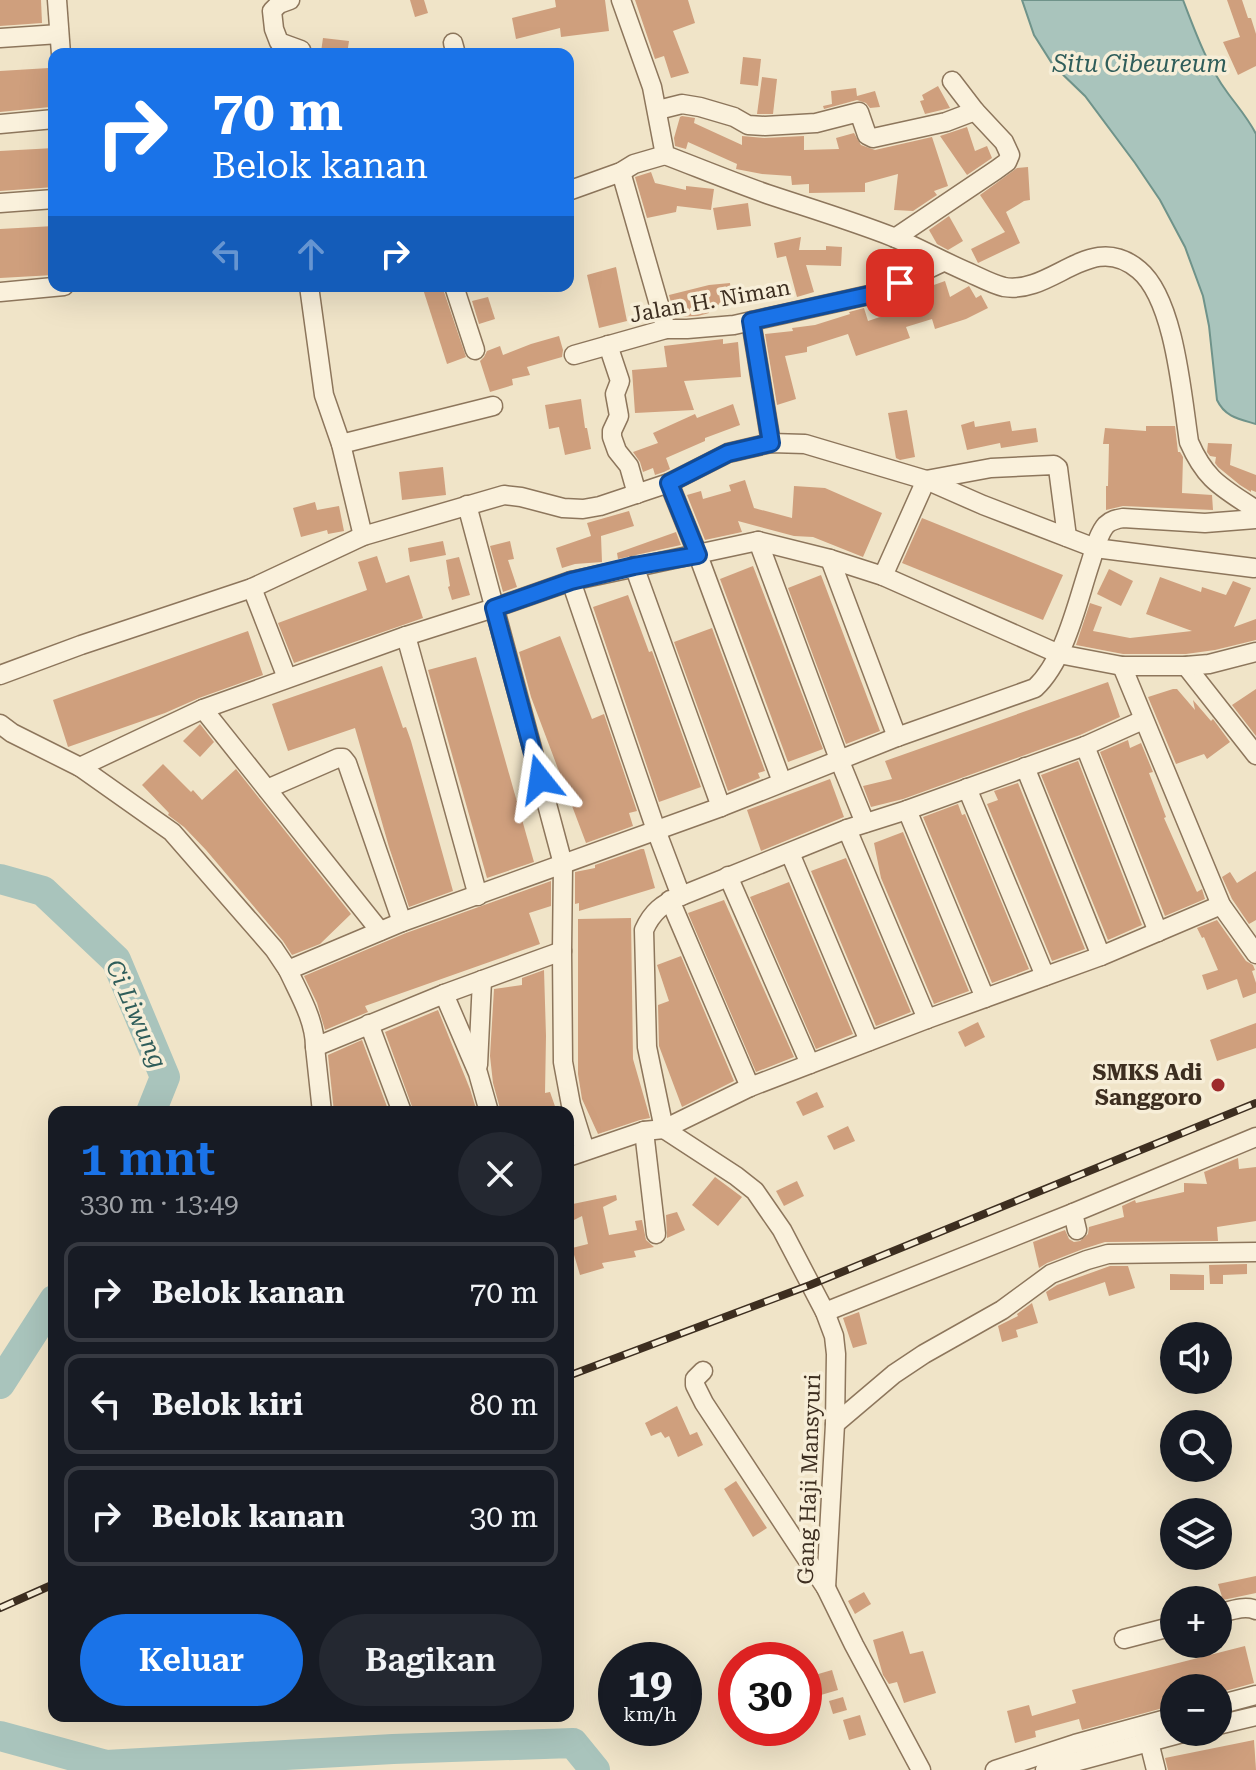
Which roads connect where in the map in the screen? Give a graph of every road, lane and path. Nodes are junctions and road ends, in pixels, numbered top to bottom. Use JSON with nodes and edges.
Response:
{"nodes":[{"id":1,"x":57,"y":0,"type":"edge"},
{"id":2,"x":290,"y":0,"type":"edge"},
{"id":3,"x":621,"y":0,"type":"edge"},
{"id":4,"x":59,"y":34,"type":"junction"},
{"id":5,"x":0,"y":38,"type":"edge"},
{"id":6,"x":60,"y":48,"type":"edge"},
{"id":7,"x":296,"y":48,"type":"edge"},
{"id":8,"x":952,"y":81,"type":"dead end"},
{"id":9,"x":658,"y":110,"type":"junction"},
{"id":10,"x":975,"y":111,"type":"junction"},
{"id":11,"x":48,"y":120,"type":"edge"},
{"id":12,"x":0,"y":124,"type":"edge"},
{"id":13,"x":665,"y":155,"type":"junction"},
{"id":14,"x":621,"y":172,"type":"junction"},
{"id":15,"x":574,"y":189,"type":"edge"},
{"id":16,"x":48,"y":199,"type":"edge"},
{"id":17,"x":0,"y":203,"type":"edge"},
{"id":18,"x":895,"y":238,"type":"junction"},
{"id":19,"x":943,"y":262,"type":"junction"},
{"id":20,"x":48,"y":288,"type":"edge"},
{"id":21,"x":0,"y":292,"type":"edge"},
{"id":22,"x":310,"y":292,"type":"edge"},
{"id":23,"x":456,"y":292,"type":"edge"},
{"id":24,"x":751,"y":321,"type":"junction"},
{"id":25,"x":666,"y":329,"type":"junction"},
{"id":26,"x":608,"y":345,"type":"junction"},
{"id":27,"x":475,"y":350,"type":"dead end"},
{"id":28,"x":574,"y":355,"type":"dead end"},
{"id":29,"x":493,"y":406,"type":"dead end"},
{"id":30,"x":771,"y":443,"type":"junction"},
{"id":31,"x":341,"y":444,"type":"junction"},
{"id":32,"x":926,"y":480,"type":"junction"},
{"id":33,"x":669,"y":483,"type":"junction"},
{"id":34,"x":637,"y":494,"type":"junction"},
{"id":35,"x":467,"y":505,"type":"junction"},
{"id":36,"x":1256,"y":510,"type":"edge"},
{"id":37,"x":1256,"y":519,"type":"edge"},
{"id":38,"x":363,"y":536,"type":"junction"},
{"id":39,"x":1067,"y":537,"type":"junction"},
{"id":40,"x":758,"y":541,"type":"junction"},
{"id":41,"x":1095,"y":548,"type":"junction"},
{"id":42,"x":698,"y":555,"type":"junction"},
{"id":43,"x":830,"y":559,"type":"junction"},
{"id":44,"x":634,"y":566,"type":"junction"},
{"id":45,"x":1254,"y":568,"type":"dead end"},
{"id":46,"x":883,"y":576,"type":"junction"},
{"id":47,"x":571,"y":581,"type":"junction"},
{"id":48,"x":252,"y":588,"type":"junction"},
{"id":49,"x":494,"y":608,"type":"junction"},
{"id":50,"x":406,"y":636,"type":"junction"},
{"id":51,"x":1059,"y":654,"type":"junction"},
{"id":52,"x":1253,"y":657,"type":"edge"},
{"id":53,"x":1122,"y":666,"type":"junction"},
{"id":54,"x":1186,"y":666,"type":"junction"},
{"id":55,"x":0,"y":675,"type":"edge"},
{"id":56,"x":287,"y":678,"type":"junction"},
{"id":57,"x":203,"y":709,"type":"junction"},
{"id":58,"x":1143,"y":720,"type":"junction"},
{"id":59,"x":0,"y":724,"type":"edge"},
{"id":60,"x":897,"y":737,"type":"junction"},
{"id":61,"x":1085,"y":746,"type":"junction"},
{"id":62,"x":1256,"y":755,"type":"edge"},
{"id":63,"x":839,"y":759,"type":"junction"},
{"id":64,"x":80,"y":767,"type":"junction"},
{"id":65,"x":1025,"y":767,"type":"junction"},
{"id":66,"x":782,"y":782,"type":"junction"},
{"id":67,"x":967,"y":788,"type":"junction"},
{"id":68,"x":267,"y":789,"type":"junction"},
{"id":69,"x":721,"y":807,"type":"junction"},
{"id":70,"x":907,"y":810,"type":"junction"},
{"id":71,"x":865,"y":823,"type":"junction"},
{"id":72,"x":847,"y":829,"type":"junction"},
{"id":73,"x":656,"y":830,"type":"junction"},
{"id":74,"x":790,"y":853,"type":"junction"},
{"id":75,"x":563,"y":864,"type":"junction"},
{"id":76,"x":728,"y":876,"type":"junction"},
{"id":77,"x":478,"y":896,"type":"junction"},
{"id":78,"x":675,"y":898,"type":"junction"},
{"id":79,"x":1221,"y":905,"type":"junction"},
{"id":80,"x":402,"y":922,"type":"junction"},
{"id":81,"x":380,"y":931,"type":"junction"},
{"id":82,"x":1158,"y":932,"type":"junction"},
{"id":83,"x":562,"y":951,"type":"junction"},
{"id":84,"x":1256,"y":954,"type":"edge"},
{"id":85,"x":1101,"y":956,"type":"junction"},
{"id":86,"x":288,"y":970,"type":"junction"},
{"id":87,"x":1045,"y":976,"type":"junction"},
{"id":88,"x":482,"y":980,"type":"junction"},
{"id":89,"x":444,"y":994,"type":"junction"},
{"id":90,"x":985,"y":998,"type":"junction"},
{"id":91,"x":927,"y":1019,"type":"junction"},
{"id":92,"x":369,"y":1024,"type":"junction"},
{"id":93,"x":869,"y":1041,"type":"junction"},
{"id":94,"x":315,"y":1047,"type":"junction"},
{"id":95,"x":810,"y":1064,"type":"junction"},
{"id":96,"x":478,"y":1073,"type":"junction"},
{"id":97,"x":750,"y":1087,"type":"junction"},
{"id":98,"x":321,"y":1106,"type":"edge"},
{"id":99,"x":400,"y":1106,"type":"edge"},
{"id":100,"x":487,"y":1106,"type":"edge"},
{"id":101,"x":571,"y":1106,"type":"edge"},
{"id":102,"x":664,"y":1129,"type":"junction"},
{"id":103,"x":574,"y":1130,"type":"edge"},
{"id":104,"x":644,"y":1131,"type":"junction"},
{"id":105,"x":1256,"y":1137,"type":"edge"},
{"id":106,"x":577,"y":1154,"type":"edge"},
{"id":107,"x":656,"y":1234,"type":"dead end"},
{"id":108,"x":1256,"y":1252,"type":"edge"},
{"id":109,"x":825,"y":1312,"type":"junction"},
{"id":110,"x":703,"y":1371,"type":"dead end"},
{"id":111,"x":835,"y":1424,"type":"junction"},
{"id":112,"x":826,"y":1588,"type":"junction"},
{"id":113,"x":1256,"y":1610,"type":"edge"},
{"id":114,"x":1232,"y":1611,"type":"edge"},
{"id":115,"x":1160,"y":1630,"type":"edge"},
{"id":116,"x":1124,"y":1639,"type":"dead end"},
{"id":117,"x":1256,"y":1695,"type":"edge"},
{"id":118,"x":1232,"y":1701,"type":"edge"},
{"id":119,"x":1256,"y":1716,"type":"edge"},
{"id":120,"x":1232,"y":1722,"type":"edge"},
{"id":121,"x":1160,"y":1725,"type":"edge"},
{"id":122,"x":1147,"y":1733,"type":"junction"},
{"id":123,"x":1160,"y":1733,"type":"edge"},
{"id":124,"x":1078,"y":1758,"type":"edge"},
{"id":125,"x":921,"y":1770,"type":"edge"},
{"id":126,"x":995,"y":1770,"type":"edge"},
{"id":127,"x":1045,"y":1770,"type":"edge"},
{"id":128,"x":1156,"y":1770,"type":"edge"}],
"edges":[{"from":1,"to":4,"type":"street"},
{"from":2,"to":7,"type":"street"},
{"from":3,"to":9,"type":"street"},
{"from":4,"to":5,"type":"street"},
{"from":4,"to":6,"type":"street"},
{"from":8,"to":10,"type":"street"},
{"from":9,"to":10,"type":"street"},
{"from":9,"to":13,"type":"street"},
{"from":10,"to":18,"type":"street"},
{"from":11,"to":12,"type":"street"},
{"from":13,"to":14,"type":"street"},
{"from":13,"to":18,"type":"street"},
{"from":14,"to":15,"type":"street"},
{"from":14,"to":25,"type":"street"},
{"from":16,"to":17,"type":"street"},
{"from":18,"to":19,"type":"street"},
{"from":19,"to":24,"type":"street","name":"Jalan H. Niman"},
{"from":19,"to":36,"type":"street"},
{"from":20,"to":21,"type":"street"},
{"from":22,"to":31,"type":"street"},
{"from":23,"to":27,"type":"street"},
{"from":24,"to":25,"type":"street","name":"Jalan H. Niman"},
{"from":24,"to":30,"type":"street"},
{"from":25,"to":26,"type":"street","name":"Jalan H. Niman"},
{"from":26,"to":28,"type":"street","name":"Jalan H. Niman"},
{"from":26,"to":34,"type":"street"},
{"from":29,"to":31,"type":"street"},
{"from":30,"to":32,"type":"street"},
{"from":30,"to":33,"type":"street"},
{"from":31,"to":38,"type":"street"},
{"from":32,"to":39,"type":"street"},
{"from":32,"to":39,"type":"street"},
{"from":32,"to":46,"type":"street"},
{"from":33,"to":34,"type":"street"},
{"from":33,"to":42,"type":"street"},
{"from":34,"to":35,"type":"street"},
{"from":35,"to":38,"type":"street"},
{"from":35,"to":49,"type":"street"},
{"from":37,"to":41,"type":"street"},
{"from":38,"to":48,"type":"street"},
{"from":39,"to":41,"type":"street"},
{"from":40,"to":42,"type":"street"},
{"from":40,"to":43,"type":"street"},
{"from":40,"to":63,"type":"street"},
{"from":41,"to":45,"type":"street"},
{"from":41,"to":51,"type":"street"},
{"from":42,"to":44,"type":"street"},
{"from":42,"to":66,"type":"street"},
{"from":43,"to":46,"type":"street"},
{"from":43,"to":60,"type":"street"},
{"from":44,"to":47,"type":"street"},
{"from":44,"to":69,"type":"street"},
{"from":46,"to":51,"type":"street"},
{"from":47,"to":49,"type":"street"},
{"from":47,"to":73,"type":"street"},
{"from":48,"to":55,"type":"street"},
{"from":48,"to":56,"type":"street"},
{"from":49,"to":50,"type":"street"},
{"from":49,"to":75,"type":"street"},
{"from":50,"to":56,"type":"street"},
{"from":50,"to":77,"type":"street"},
{"from":51,"to":53,"type":"street"},
{"from":51,"to":60,"type":"street"},
{"from":52,"to":54,"type":"street"},
{"from":53,"to":54,"type":"street"},
{"from":53,"to":58,"type":"street"},
{"from":54,"to":62,"type":"street"},
{"from":56,"to":57,"type":"street"},
{"from":57,"to":64,"type":"street"},
{"from":57,"to":68,"type":"street"},
{"from":58,"to":61,"type":"street"},
{"from":58,"to":79,"type":"street"},
{"from":59,"to":64,"type":"street"},
{"from":60,"to":63,"type":"street"},
{"from":61,"to":65,"type":"street"},
{"from":61,"to":82,"type":"street"},
{"from":63,"to":66,"type":"street"},
{"from":63,"to":71,"type":"street"},
{"from":64,"to":86,"type":"street"},
{"from":65,"to":67,"type":"street"},
{"from":65,"to":85,"type":"street"},
{"from":66,"to":69,"type":"street"},
{"from":67,"to":70,"type":"street"},
{"from":67,"to":87,"type":"street"},
{"from":68,"to":80,"type":"street"},
{"from":68,"to":81,"type":"street"},
{"from":69,"to":73,"type":"street"},
{"from":70,"to":71,"type":"street"},
{"from":70,"to":90,"type":"street"},
{"from":71,"to":72,"type":"street"},
{"from":72,"to":74,"type":"street"},
{"from":72,"to":91,"type":"street"},
{"from":73,"to":75,"type":"street"},
{"from":73,"to":78,"type":"street"},
{"from":74,"to":76,"type":"street"},
{"from":74,"to":93,"type":"street"},
{"from":75,"to":77,"type":"street"},
{"from":75,"to":83,"type":"street"},
{"from":76,"to":78,"type":"street"},
{"from":76,"to":95,"type":"street"},
{"from":77,"to":80,"type":"street"},
{"from":78,"to":97,"type":"street"},
{"from":78,"to":102,"type":"street"},
{"from":79,"to":82,"type":"street"},
{"from":79,"to":84,"type":"street"},
{"from":80,"to":81,"type":"street"},
{"from":81,"to":86,"type":"street"},
{"from":82,"to":85,"type":"street"},
{"from":83,"to":88,"type":"street"},
{"from":83,"to":101,"type":"street"},
{"from":85,"to":87,"type":"street"},
{"from":86,"to":94,"type":"street"},
{"from":87,"to":90,"type":"street"},
{"from":88,"to":89,"type":"street"},
{"from":88,"to":96,"type":"street"},
{"from":89,"to":92,"type":"street"},
{"from":89,"to":96,"type":"street"},
{"from":90,"to":91,"type":"street"},
{"from":91,"to":93,"type":"street"},
{"from":92,"to":94,"type":"street"},
{"from":92,"to":99,"type":"street"},
{"from":93,"to":95,"type":"street"},
{"from":94,"to":98,"type":"street"},
{"from":95,"to":97,"type":"street"},
{"from":96,"to":100,"type":"street"},
{"from":97,"to":102,"type":"street"},
{"from":102,"to":104,"type":"street"},
{"from":102,"to":109,"type":"street","name":"Gang Haji Mansyuri"},
{"from":103,"to":106,"type":"street"},
{"from":104,"to":106,"type":"street"},
{"from":104,"to":107,"type":"street"},
{"from":105,"to":109,"type":"street"},
{"from":108,"to":111,"type":"street"},
{"from":109,"to":111,"type":"street","name":"Gang Haji Mansyuri"},
{"from":110,"to":112,"type":"street"},
{"from":111,"to":112,"type":"street","name":"Gang Haji Mansyuri"},
{"from":112,"to":125,"type":"street","name":"Gang Haji Mansyuri"},
{"from":113,"to":114,"type":"street"},
{"from":115,"to":116,"type":"street"},
{"from":117,"to":118,"type":"street"},
{"from":119,"to":120,"type":"street"},
{"from":121,"to":122,"type":"street"},
{"from":122,"to":123,"type":"street"},
{"from":122,"to":124,"type":"street"},
{"from":122,"to":128,"type":"street"},
{"from":124,"to":126,"type":"street"},
{"from":124,"to":127,"type":"street"}]}
